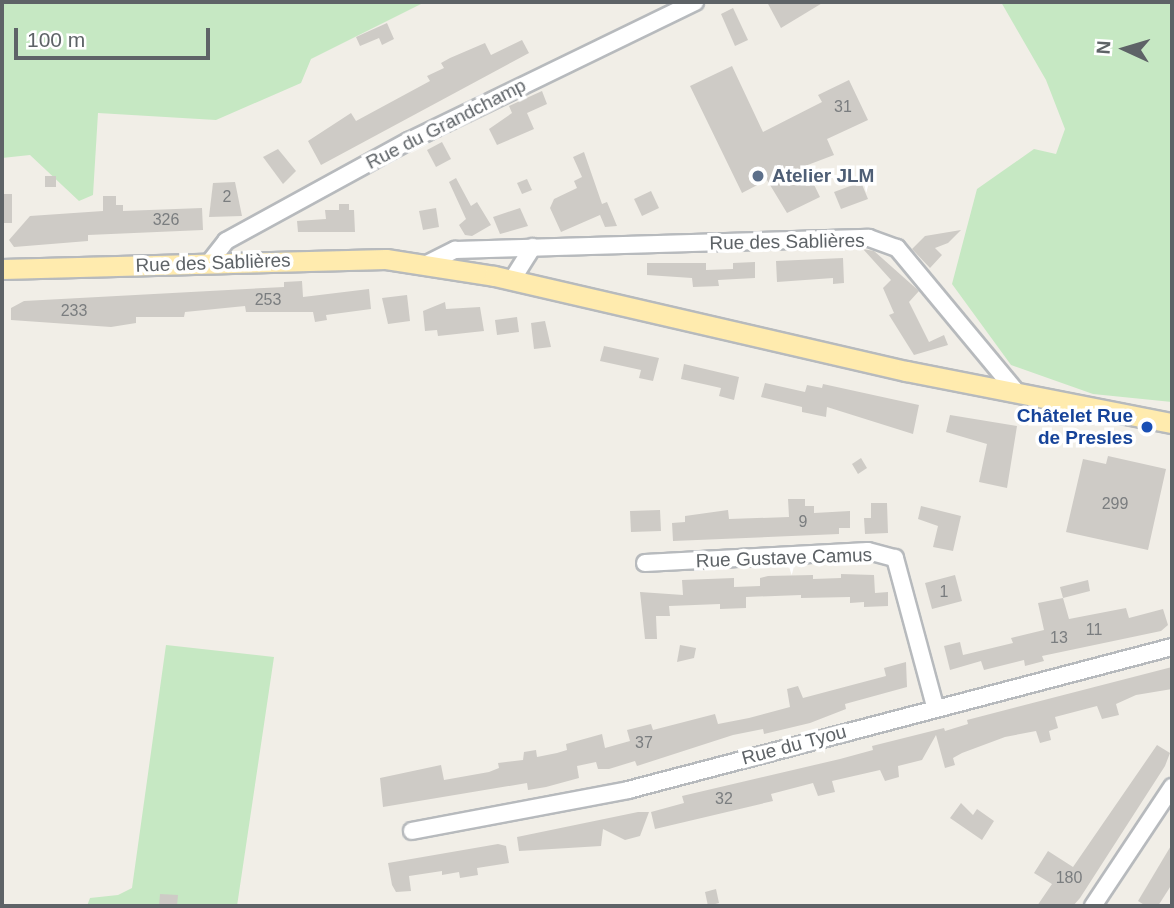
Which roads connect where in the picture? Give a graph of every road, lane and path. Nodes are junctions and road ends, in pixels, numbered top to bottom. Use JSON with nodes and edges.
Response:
{"nodes":[{"id":1,"x":695,"y":2,"type":"edge"},
{"id":2,"x":533,"y":247,"type":"junction"},
{"id":3,"x":496,"y":248,"type":"junction"},
{"id":4,"x":209,"y":263,"type":"junction"},
{"id":5,"x":425,"y":265,"type":"junction"},
{"id":6,"x":2,"y":269,"type":"edge"},
{"id":7,"x":488,"y":275,"type":"junction"},
{"id":8,"x":512,"y":280,"type":"junction"},
{"id":9,"x":991,"y":359,"type":"junction"},
{"id":10,"x":977,"y":383,"type":"junction"},
{"id":11,"x":1014,"y":389,"type":"junction"},
{"id":12,"x":1172,"y":424,"type":"edge"},
{"id":13,"x":645,"y":563,"type":"dead end"},
{"id":14,"x":1172,"y":647,"type":"edge"},
{"id":15,"x":935,"y":706,"type":"junction"},
{"id":16,"x":1172,"y":787,"type":"edge"},
{"id":17,"x":412,"y":831,"type":"dead end"},
{"id":18,"x":1093,"y":906,"type":"edge"}],
"edges":[{"from":1,"to":4,"type":"street","name":"Rue du Grandchamp"},
{"from":2,"to":3,"type":"street","name":"Rue des Sablières"},
{"from":2,"to":8,"type":"street"},
{"from":2,"to":9,"type":"street","name":"Rue des Sablières"},
{"from":3,"to":5,"type":"street","name":"Rue des Sablières"},
{"from":3,"to":7,"type":"street"},
{"from":4,"to":5,"type":"main road","name":"Rue des Sablières"},
{"from":4,"to":6,"type":"main road","name":"Rue des Sablières"},
{"from":5,"to":7,"type":"main road","name":"Rue des Sablières"},
{"from":7,"to":8,"type":"main road","name":"Rue des Sablières"},
{"from":8,"to":10,"type":"main road","name":"Rue des Sablières"},
{"from":9,"to":10,"type":"street"},
{"from":9,"to":11,"type":"street","name":"Rue des Sablières"},
{"from":10,"to":11,"type":"main road","name":"Rue des Sablières"},
{"from":11,"to":12,"type":"main road","name":"Rue des Sablières"},
{"from":13,"to":15,"type":"street","name":"Rue Gustave Camus"},
{"from":14,"to":15,"type":"street","name":"Rue du Tyou"},
{"from":15,"to":17,"type":"street","name":"Rue du Tyou"},
{"from":16,"to":18,"type":"street"}]}
